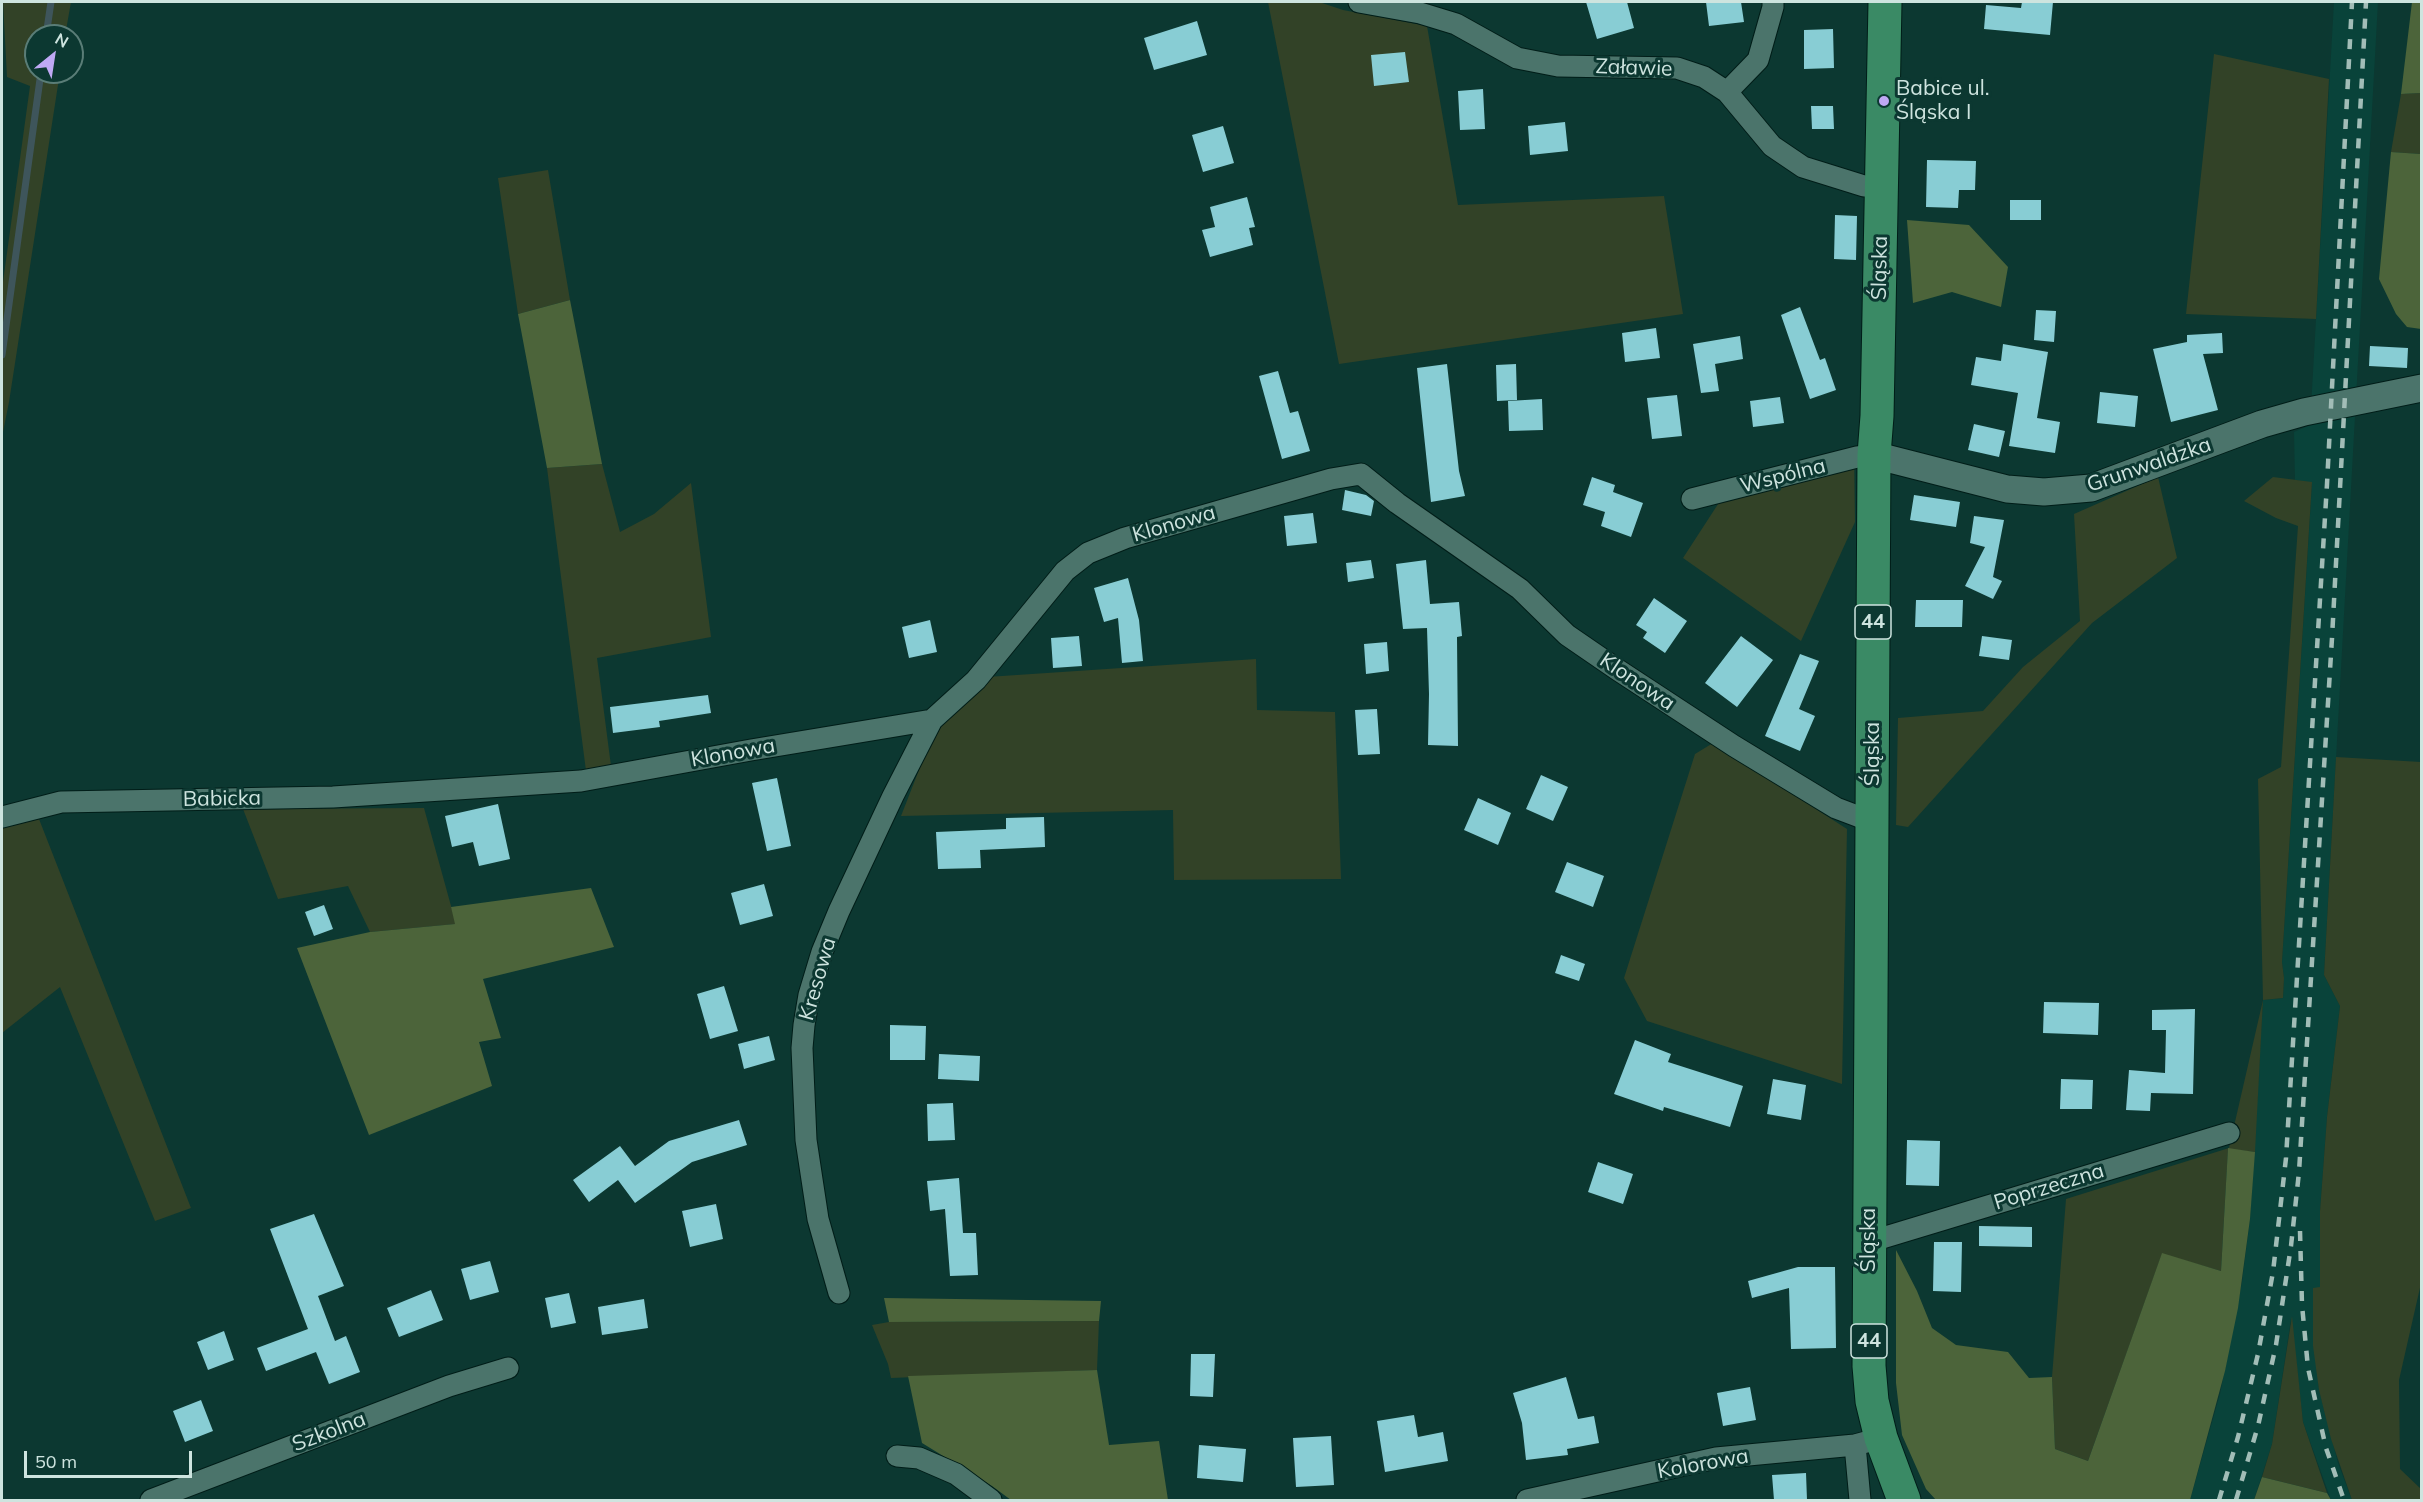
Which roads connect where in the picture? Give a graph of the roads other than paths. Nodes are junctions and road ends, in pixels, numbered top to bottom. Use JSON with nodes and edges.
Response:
{"nodes":[{"id":1,"x":1359,"y":2,"type":"edge"},
{"id":2,"x":1773,"y":2,"type":"edge"},
{"id":3,"x":1885,"y":2,"type":"edge"},
{"id":4,"x":1726,"y":92,"type":"junction"},
{"id":5,"x":1882,"y":186,"type":"junction"},
{"id":6,"x":2421,"y":388,"type":"edge"},
{"id":7,"x":1874,"y":455,"type":"junction"},
{"id":8,"x":1692,"y":499,"type":"dead end"},
{"id":9,"x":932,"y":720,"type":"junction"},
{"id":10,"x":443,"y":790,"type":"joint"},
{"id":11,"x":2,"y":817,"type":"edge"},
{"id":12,"x":1873,"y":822,"type":"junction"},
{"id":13,"x":2229,"y":1133,"type":"dead end"},
{"id":14,"x":1869,"y":1242,"type":"junction"},
{"id":15,"x":838,"y":1293,"type":"dead end"},
{"id":16,"x":508,"y":1368,"type":"dead end"},
{"id":17,"x":1868,"y":1442,"type":"junction"},
{"id":18,"x":897,"y":1456,"type":"dead end"},
{"id":19,"x":151,"y":1500,"type":"edge"},
{"id":20,"x":991,"y":1500,"type":"edge"},
{"id":21,"x":1527,"y":1500,"type":"edge"},
{"id":22,"x":1860,"y":1500,"type":"edge"},
{"id":23,"x":1904,"y":1500,"type":"edge"}],
"edges":[{"from":1,"to":4,"type":"street","name":"Załawie"},
{"from":2,"to":4,"type":"street"},
{"from":3,"to":5,"type":"main road","name":"Śląska","number":"44"},
{"from":4,"to":5,"type":"street","name":"Załawie"},
{"from":5,"to":7,"type":"main road","name":"Śląska","number":"44"},
{"from":6,"to":7,"type":"street","name":"Grunwaldzka"},
{"from":7,"to":8,"type":"street","name":"Wspólna"},
{"from":7,"to":12,"type":"main road","name":"Śląska","number":"44"},
{"from":9,"to":10,"type":"street","name":"Klonowa"},
{"from":9,"to":12,"type":"street","name":"Klonowa"},
{"from":9,"to":15,"type":"street","name":"Kresowa"},
{"from":10,"to":11,"type":"street","name":"Babicka"},
{"from":12,"to":14,"type":"main road","name":"Śląska","number":"44"},
{"from":13,"to":14,"type":"street","name":"Poprzeczna"},
{"from":14,"to":17,"type":"main road","name":"Śląska","number":"44"},
{"from":16,"to":19,"type":"street","name":"Szkolna"},
{"from":17,"to":21,"type":"street","name":"Kolorowa"},
{"from":17,"to":22,"type":"street"},
{"from":17,"to":23,"type":"main road","name":"Śląska","number":"44"},
{"from":18,"to":20,"type":"street"}]}
